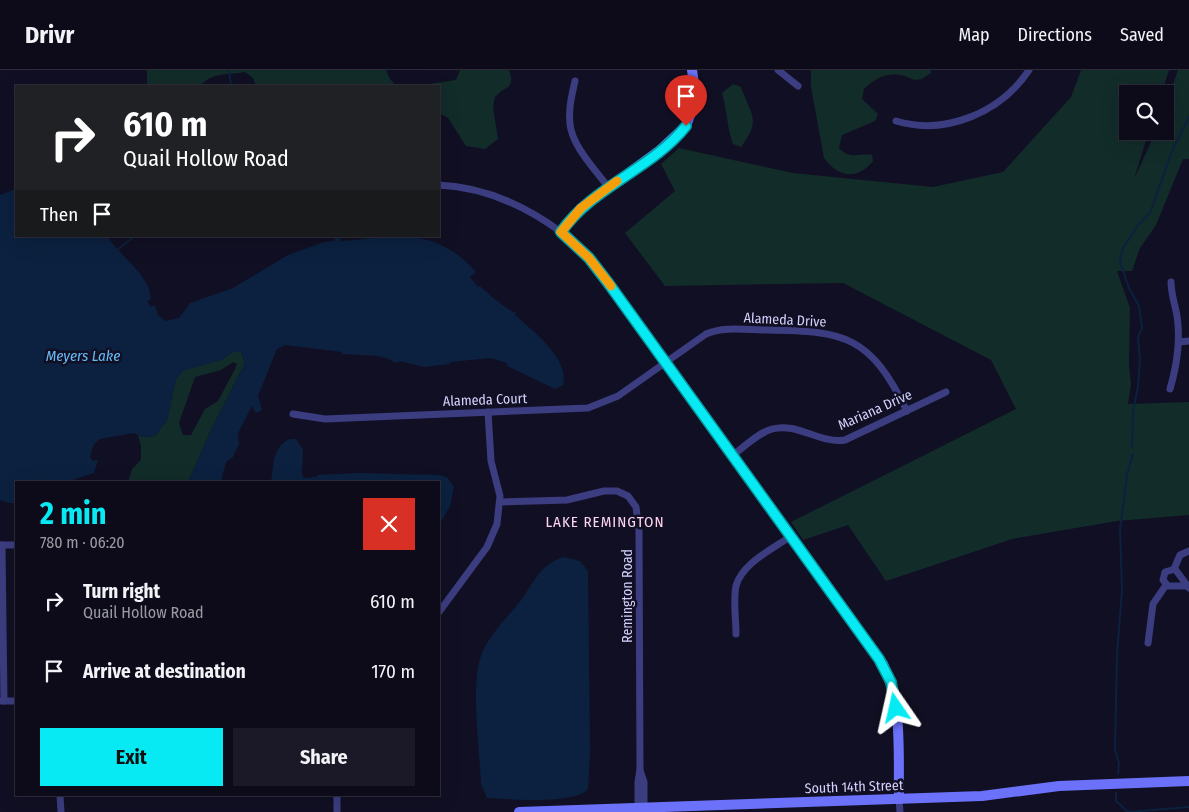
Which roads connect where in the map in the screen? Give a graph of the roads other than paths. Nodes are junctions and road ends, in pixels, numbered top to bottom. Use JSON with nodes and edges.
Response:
{"nodes":[{"id":1,"x":692,"y":70,"type":"edge"},
{"id":2,"x":778,"y":70,"type":"edge"},
{"id":3,"x":1028,"y":70,"type":"edge"},
{"id":4,"x":574,"y":81,"type":"dead end"},
{"id":5,"x":798,"y":86,"type":"dead end"},
{"id":6,"x":896,"y":121,"type":"dead end"},
{"id":7,"x":440,"y":185,"type":"edge"},
{"id":8,"x":608,"y":187,"type":"junction"},
{"id":9,"x":561,"y":232,"type":"junction"},
{"id":10,"x":1171,"y":282,"type":"dead end"},
{"id":11,"x":1189,"y":341,"type":"edge"},
{"id":12,"x":1179,"y":342,"type":"junction"},
{"id":13,"x":665,"y":362,"type":"junction"},
{"id":14,"x":1170,"y":389,"type":"dead end"},
{"id":15,"x":946,"y":392,"type":"dead end"},
{"id":16,"x":907,"y":411,"type":"junction"},
{"id":17,"x":488,"y":412,"type":"junction"},
{"id":18,"x":293,"y":414,"type":"dead end"},
{"id":19,"x":733,"y":455,"type":"junction"},
{"id":20,"x":500,"y":502,"type":"junction"},
{"id":21,"x":791,"y":536,"type":"junction"},
{"id":22,"x":1,"y":545,"type":"edge"},
{"id":23,"x":15,"y":545,"type":"edge"},
{"id":24,"x":1189,"y":551,"type":"edge"},
{"id":25,"x":1174,"y":569,"type":"junction"},
{"id":26,"x":1166,"y":585,"type":"junction"},
{"id":27,"x":1187,"y":587,"type":"edge"},
{"id":28,"x":440,"y":611,"type":"edge"},
{"id":29,"x":736,"y":634,"type":"dead end"},
{"id":30,"x":1148,"y":643,"type":"dead end"},
{"id":31,"x":2,"y":701,"type":"edge"},
{"id":32,"x":15,"y":701,"type":"edge"},
{"id":33,"x":1189,"y":781,"type":"edge"},
{"id":34,"x":60,"y":796,"type":"edge"},
{"id":35,"x":337,"y":796,"type":"edge"},
{"id":36,"x":899,"y":799,"type":"junction"},
{"id":37,"x":641,"y":807,"type":"junction"},
{"id":38,"x":758,"y":808,"type":"edge"},
{"id":39,"x":61,"y":812,"type":"edge"},
{"id":40,"x":337,"y":812,"type":"edge"},
{"id":41,"x":519,"y":812,"type":"edge"},
{"id":42,"x":900,"y":812,"type":"edge"}],
"edges":[{"from":1,"to":8,"type":"street"},
{"from":2,"to":5,"type":"street"},
{"from":3,"to":6,"type":"street"},
{"from":4,"to":8,"type":"street"},
{"from":7,"to":9,"type":"street"},
{"from":8,"to":9,"type":"street"},
{"from":9,"to":13,"type":"street"},
{"from":10,"to":12,"type":"street"},
{"from":11,"to":12,"type":"street"},
{"from":12,"to":14,"type":"street"},
{"from":13,"to":16,"type":"street","name":"Alameda Drive"},
{"from":13,"to":17,"type":"street","name":"Alameda Court"},
{"from":13,"to":19,"type":"street"},
{"from":15,"to":16,"type":"street","name":"Mariana Drive"},
{"from":16,"to":19,"type":"street","name":"Mariana Drive"},
{"from":17,"to":18,"type":"street","name":"Alameda Court"},
{"from":17,"to":20,"type":"street"},
{"from":19,"to":21,"type":"street"},
{"from":20,"to":28,"type":"street"},
{"from":20,"to":37,"type":"street","name":"Remington Road"},
{"from":21,"to":29,"type":"street"},
{"from":21,"to":36,"type":"street"},
{"from":22,"to":23,"type":"street"},
{"from":22,"to":31,"type":"street"},
{"from":24,"to":25,"type":"street"},
{"from":25,"to":26,"type":"street"},
{"from":25,"to":27,"type":"street"},
{"from":26,"to":27,"type":"street"},
{"from":26,"to":30,"type":"street"},
{"from":31,"to":32,"type":"street"},
{"from":33,"to":36,"type":"street","name":"South 14th Street"},
{"from":34,"to":39,"type":"street"},
{"from":35,"to":40,"type":"street"},
{"from":36,"to":38,"type":"street","name":"South 14th Street"},
{"from":36,"to":42,"type":"street"},
{"from":37,"to":38,"type":"street","name":"South 14th Street"},
{"from":37,"to":41,"type":"street","name":"South 14th Street"}]}
